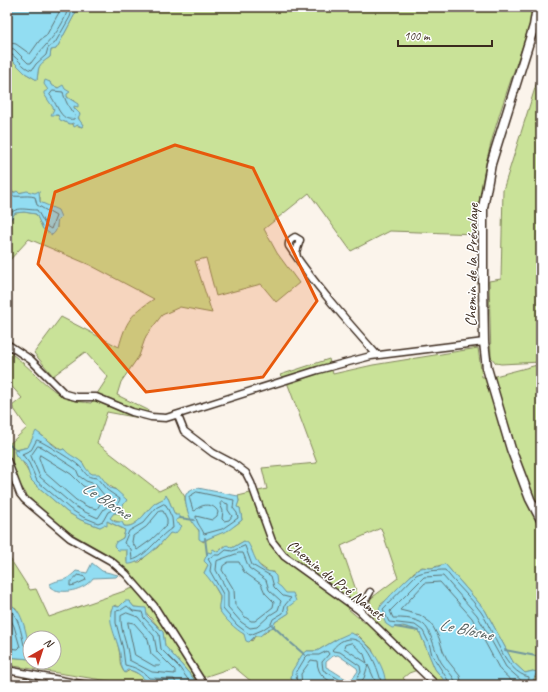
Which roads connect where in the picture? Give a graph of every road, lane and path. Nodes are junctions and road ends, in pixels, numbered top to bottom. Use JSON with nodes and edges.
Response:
{"nodes":[{"id":1,"x":537,"y":7,"type":"edge"},
{"id":2,"x":297,"y":257,"type":"dead end"},
{"id":3,"x":484,"y":342,"type":"junction"},
{"id":4,"x":7,"y":344,"type":"edge"},
{"id":5,"x":377,"y":354,"type":"junction"},
{"id":6,"x":178,"y":416,"type":"junction"},
{"id":7,"x":7,"y":460,"type":"edge"},
{"id":8,"x":541,"y":520,"type":"edge"},
{"id":9,"x":370,"y":592,"type":"dead end"},
{"id":10,"x":359,"y":610,"type":"junction"},
{"id":11,"x":7,"y":670,"type":"edge"},
{"id":12,"x":86,"y":685,"type":"edge"},
{"id":13,"x":204,"y":685,"type":"edge"},
{"id":14,"x":436,"y":685,"type":"edge"}],
"edges":[{"from":1,"to":3,"type":"street","name":"Chemin de la Prévalaye"},
{"from":2,"to":5,"type":"street"},
{"from":3,"to":5,"type":"street"},
{"from":3,"to":8,"type":"street","name":"Chemin de la Prévalaye"},
{"from":4,"to":6,"type":"street"},
{"from":5,"to":6,"type":"street"},
{"from":6,"to":10,"type":"street","name":"Chemin du Pré Namet"},
{"from":7,"to":13,"type":"street"},
{"from":9,"to":10,"type":"street"},
{"from":10,"to":14,"type":"street","name":"Chemin du Pré Namet"},
{"from":11,"to":12,"type":"street"}]}
